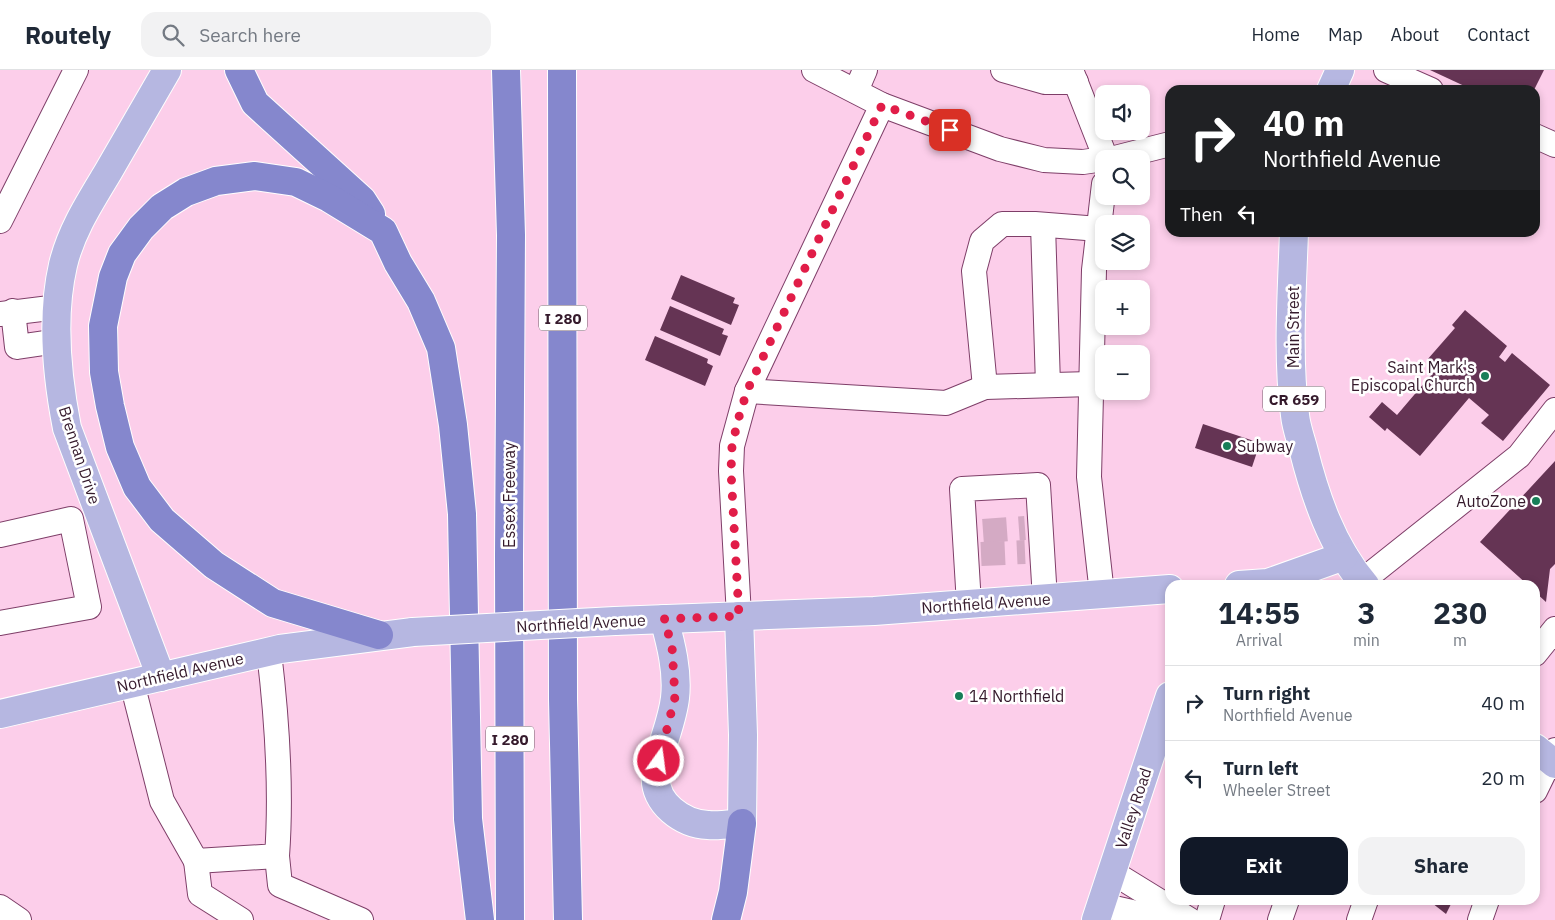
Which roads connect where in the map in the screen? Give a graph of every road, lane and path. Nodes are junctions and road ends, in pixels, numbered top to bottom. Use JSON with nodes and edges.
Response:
{"nodes":[{"id":1,"x":76,"y":70,"type":"edge"},
{"id":2,"x":167,"y":70,"type":"edge"},
{"id":3,"x":238,"y":70,"type":"edge"},
{"id":4,"x":506,"y":70,"type":"edge"},
{"id":5,"x":562,"y":70,"type":"edge"},
{"id":6,"x":814,"y":70,"type":"edge"},
{"id":7,"x":1003,"y":70,"type":"edge"},
{"id":8,"x":1340,"y":70,"type":"edge"},
{"id":9,"x":1386,"y":70,"type":"edge"},
{"id":10,"x":1073,"y":76,"type":"edge"},
{"id":11,"x":861,"y":81,"type":"edge"},
{"id":12,"x":1333,"y":85,"type":"edge"},
{"id":13,"x":1420,"y":85,"type":"edge"},
{"id":14,"x":882,"y":105,"type":"junction"},
{"id":15,"x":1540,"y":138,"type":"edge"},
{"id":16,"x":1165,"y":145,"type":"edge"},
{"id":17,"x":1555,"y":145,"type":"edge"},
{"id":18,"x":1102,"y":150,"type":"edge"},
{"id":19,"x":1146,"y":150,"type":"edge"},
{"id":20,"x":1095,"y":160,"type":"edge"},
{"id":21,"x":0,"y":221,"type":"edge"},
{"id":22,"x":1043,"y":224,"type":"junction"},
{"id":23,"x":1095,"y":229,"type":"edge"},
{"id":24,"x":382,"y":231,"type":"junction"},
{"id":25,"x":1294,"y":237,"type":"edge"},
{"id":26,"x":1095,"y":262,"type":"edge"},
{"id":27,"x":58,"y":306,"type":"junction"},
{"id":28,"x":6,"y":312,"type":"edge"},
{"id":29,"x":58,"y":341,"type":"junction"},
{"id":30,"x":1091,"y":384,"type":"junction"},
{"id":31,"x":1048,"y":385,"type":"junction"},
{"id":32,"x":985,"y":387,"type":"junction"},
{"id":33,"x":747,"y":391,"type":"junction"},
{"id":34,"x":1555,"y":410,"type":"edge"},
{"id":35,"x":0,"y":535,"type":"edge"},
{"id":36,"x":1344,"y":556,"type":"junction"},
{"id":37,"x":1276,"y":580,"type":"edge"},
{"id":38,"x":1361,"y":580,"type":"edge"},
{"id":39,"x":1367,"y":580,"type":"edge"},
{"id":40,"x":1165,"y":589,"type":"edge"},
{"id":41,"x":1102,"y":594,"type":"junction"},
{"id":42,"x":1045,"y":599,"type":"junction"},
{"id":43,"x":969,"y":604,"type":"junction"},
{"id":44,"x":739,"y":616,"type":"junction"},
{"id":45,"x":664,"y":619,"type":"junction"},
{"id":46,"x":0,"y":623,"type":"edge"},
{"id":47,"x":1555,"y":629,"type":"edge"},
{"id":48,"x":379,"y":635,"type":"junction"},
{"id":49,"x":1540,"y":648,"type":"edge"},
{"id":50,"x":269,"y":652,"type":"junction"},
{"id":51,"x":161,"y":677,"type":"junction"},
{"id":52,"x":132,"y":683,"type":"junction"},
{"id":53,"x":1165,"y":711,"type":"edge"},
{"id":54,"x":0,"y":714,"type":"edge"},
{"id":55,"x":1549,"y":755,"type":"edge"},
{"id":56,"x":1540,"y":778,"type":"edge"},
{"id":57,"x":742,"y":823,"type":"junction"},
{"id":58,"x":277,"y":856,"type":"junction"},
{"id":59,"x":196,"y":861,"type":"junction"},
{"id":60,"x":1112,"y":872,"type":"junction"},
{"id":61,"x":1165,"y":905,"type":"edge"},
{"id":62,"x":1166,"y":905,"type":"edge"},
{"id":63,"x":1212,"y":905,"type":"edge"},
{"id":64,"x":1285,"y":905,"type":"edge"},
{"id":65,"x":1364,"y":905,"type":"edge"},
{"id":66,"x":1485,"y":905,"type":"edge"},
{"id":67,"x":0,"y":907,"type":"edge"},
{"id":68,"x":1099,"y":912,"type":"edge"},
{"id":69,"x":19,"y":920,"type":"edge"},
{"id":70,"x":241,"y":920,"type":"edge"},
{"id":71,"x":361,"y":920,"type":"edge"},
{"id":72,"x":480,"y":920,"type":"edge"},
{"id":73,"x":510,"y":920,"type":"edge"},
{"id":74,"x":568,"y":920,"type":"edge"},
{"id":75,"x":726,"y":920,"type":"edge"},
{"id":76,"x":1167,"y":920,"type":"edge"},
{"id":77,"x":1190,"y":920,"type":"edge"},
{"id":78,"x":1207,"y":920,"type":"edge"},
{"id":79,"x":1280,"y":920,"type":"edge"},
{"id":80,"x":1359,"y":920,"type":"edge"},
{"id":81,"x":1480,"y":920,"type":"edge"}],
"edges":[{"from":1,"to":21,"type":"street"},
{"from":2,"to":27,"type":"main road","name":"Brennan Drive"},
{"from":3,"to":24,"type":"highway"},
{"from":4,"to":73,"type":"highway","name":"Essex Freeway","number":"I 280"},
{"from":5,"to":74,"type":"highway","number":"I 280"},
{"from":6,"to":11,"type":"street"},
{"from":7,"to":10,"type":"street"},
{"from":8,"to":12,"type":"main road"},
{"from":9,"to":13,"type":"street"},
{"from":10,"to":18,"type":"street"},
{"from":11,"to":14,"type":"street"},
{"from":14,"to":20,"type":"street"},
{"from":14,"to":33,"type":"street"},
{"from":15,"to":17,"type":"street"},
{"from":16,"to":19,"type":"street"},
{"from":22,"to":23,"type":"street"},
{"from":22,"to":31,"type":"street"},
{"from":22,"to":32,"type":"street"},
{"from":24,"to":48,"type":"highway"},
{"from":24,"to":72,"type":"highway"},
{"from":25,"to":36,"type":"main road","name":"Main Street","number":"CR 659"},
{"from":26,"to":30,"type":"street"},
{"from":27,"to":28,"type":"street"},
{"from":27,"to":29,"type":"main road","name":"Brennan Drive"},
{"from":28,"to":29,"type":"street"},
{"from":29,"to":51,"type":"main road","name":"Brennan Drive"},
{"from":30,"to":31,"type":"street"},
{"from":30,"to":41,"type":"street"},
{"from":31,"to":32,"type":"street"},
{"from":32,"to":33,"type":"street"},
{"from":33,"to":44,"type":"street"},
{"from":34,"to":39,"type":"street"},
{"from":35,"to":46,"type":"street"},
{"from":36,"to":37,"type":"main road"},
{"from":36,"to":38,"type":"main road","name":"Main Street","number":"CR 659"},
{"from":40,"to":41,"type":"main road","name":"Northfield Avenue"},
{"from":41,"to":42,"type":"main road","name":"Northfield Avenue"},
{"from":42,"to":43,"type":"main road","name":"Northfield Avenue"},
{"from":42,"to":43,"type":"street"},
{"from":43,"to":44,"type":"main road","name":"Northfield Avenue"},
{"from":44,"to":45,"type":"main road","name":"Northfield Avenue"},
{"from":44,"to":57,"type":"main road"},
{"from":45,"to":48,"type":"main road","name":"Northfield Avenue","bridge":true},
{"from":45,"to":57,"type":"main road"},
{"from":47,"to":49,"type":"street"},
{"from":48,"to":50,"type":"main road","name":"Northfield Avenue"},
{"from":50,"to":51,"type":"main road","name":"Northfield Avenue"},
{"from":50,"to":58,"type":"street"},
{"from":51,"to":52,"type":"main road","name":"Northfield Avenue"},
{"from":52,"to":54,"type":"main road","name":"Northfield Avenue"},
{"from":52,"to":59,"type":"street"},
{"from":53,"to":60,"type":"main road","name":"Valley Road"},
{"from":55,"to":56,"type":"street"},
{"from":57,"to":75,"type":"highway"},
{"from":58,"to":59,"type":"street"},
{"from":58,"to":71,"type":"street"},
{"from":59,"to":70,"type":"street"},
{"from":60,"to":61,"type":"street"},
{"from":60,"to":68,"type":"main road","name":"Valley Road"},
{"from":62,"to":77,"type":"street"},
{"from":63,"to":78,"type":"street"},
{"from":64,"to":79,"type":"street"},
{"from":65,"to":80,"type":"street"},
{"from":66,"to":81,"type":"street"},
{"from":67,"to":69,"type":"street"},
{"from":68,"to":76,"type":"street"}]}
